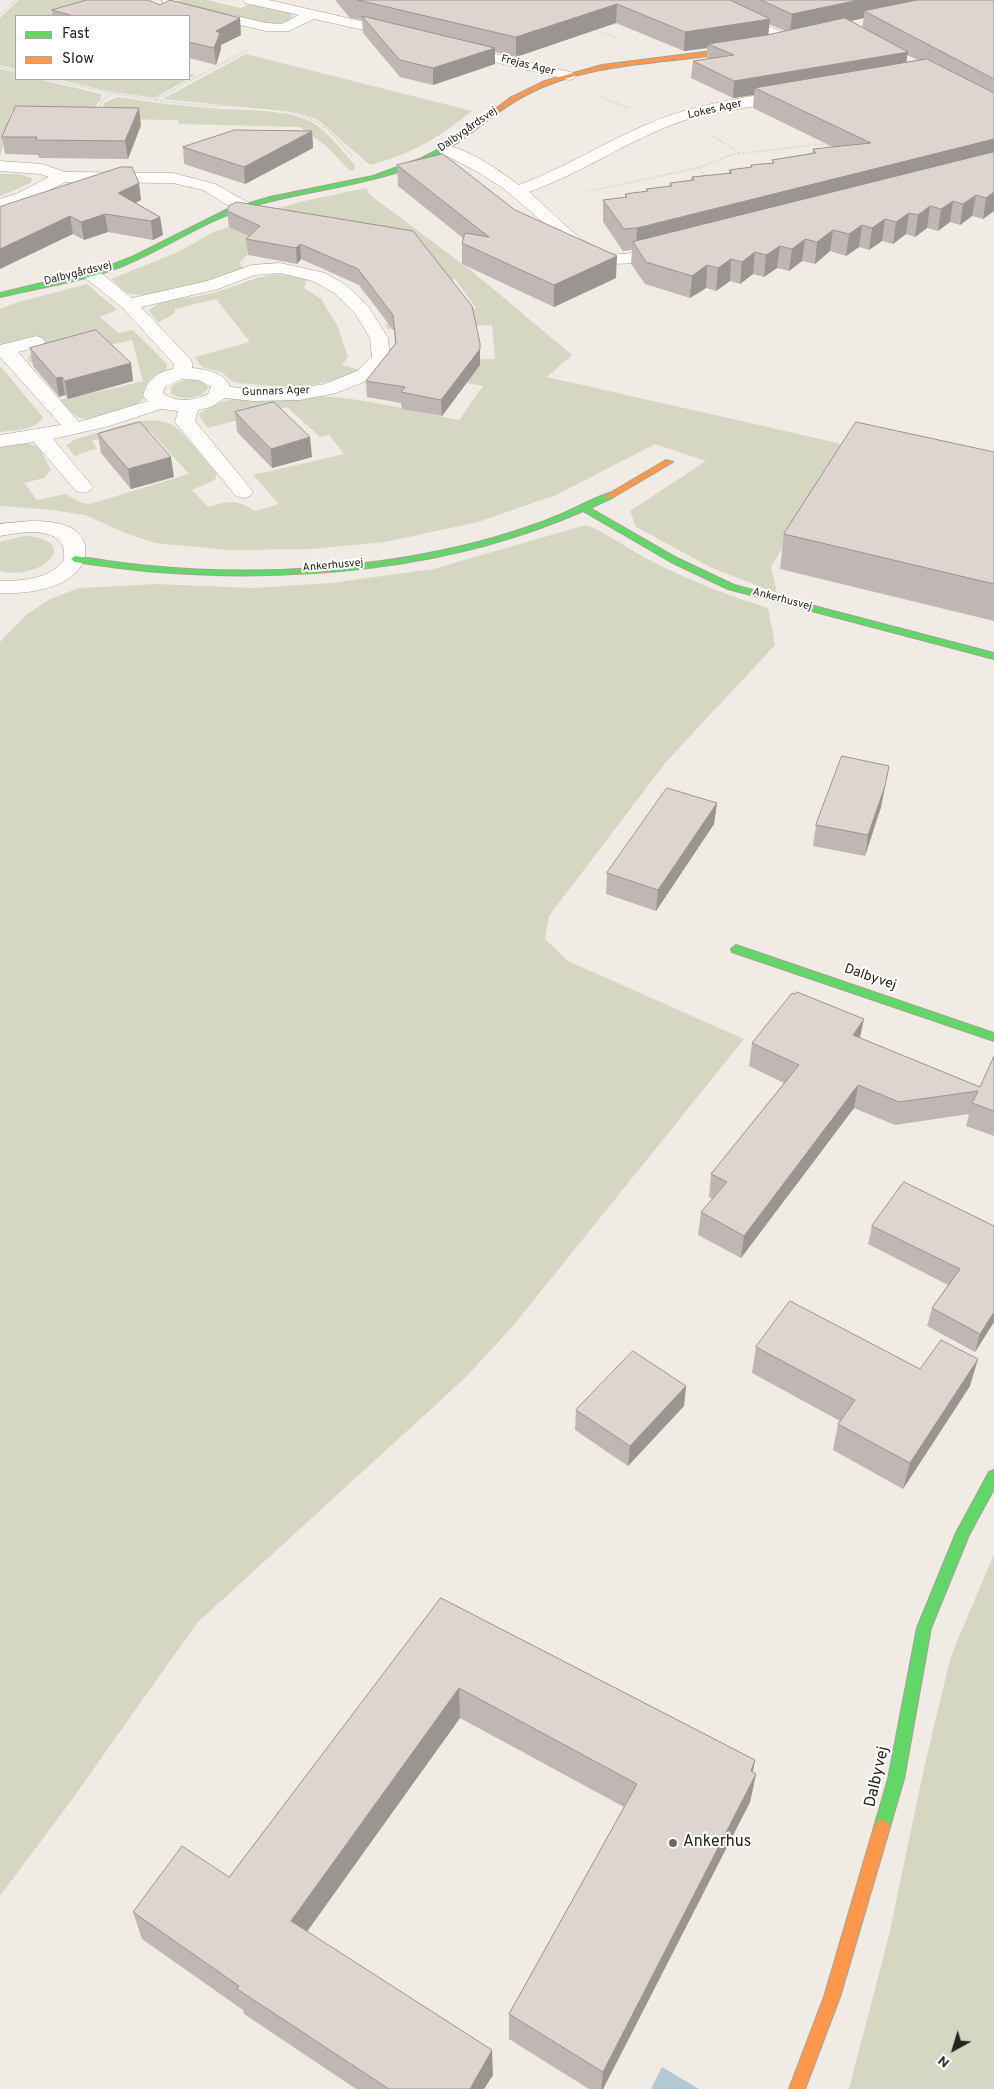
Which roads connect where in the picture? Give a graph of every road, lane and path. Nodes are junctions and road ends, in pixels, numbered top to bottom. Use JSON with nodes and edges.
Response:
{"nodes":[{"id":1,"x":16,"y":0,"type":"edge"},
{"id":2,"x":169,"y":0,"type":"edge"},
{"id":3,"x":250,"y":0,"type":"edge"},
{"id":4,"x":703,"y":0,"type":"edge"},
{"id":5,"x":315,"y":7,"type":"edge"},
{"id":6,"x":0,"y":14,"type":"edge"},
{"id":7,"x":587,"y":26,"type":"edge"},
{"id":8,"x":284,"y":28,"type":"junction"},
{"id":9,"x":416,"y":38,"type":"edge"},
{"id":10,"x":794,"y":40,"type":"joint"},
{"id":11,"x":622,"y":41,"type":"dead end"},
{"id":12,"x":772,"y":44,"type":"edge"},
{"id":13,"x":445,"y":45,"type":"edge"},
{"id":14,"x":755,"y":47,"type":"edge"},
{"id":15,"x":0,"y":67,"type":"edge"},
{"id":16,"x":15,"y":71,"type":"edge"},
{"id":17,"x":566,"y":77,"type":"junction"},
{"id":18,"x":52,"y":80,"type":"edge"},
{"id":19,"x":801,"y":93,"type":"edge"},
{"id":20,"x":110,"y":94,"type":"junction"},
{"id":21,"x":155,"y":100,"type":"junction"},
{"id":22,"x":94,"y":116,"type":"edge"},
{"id":23,"x":664,"y":124,"type":"junction"},
{"id":24,"x":828,"y":138,"type":"edge"},
{"id":25,"x":823,"y":144,"type":"junction"},
{"id":26,"x":832,"y":146,"type":"edge"},
{"id":27,"x":445,"y":149,"type":"junction"},
{"id":28,"x":0,"y":166,"type":"edge"},
{"id":29,"x":698,"y":168,"type":"junction"},
{"id":30,"x":374,"y":176,"type":"junction"},
{"id":31,"x":63,"y":177,"type":"junction"},
{"id":32,"x":710,"y":183,"type":"edge"},
{"id":33,"x":517,"y":191,"type":"junction"},
{"id":34,"x":0,"y":204,"type":"edge"},
{"id":35,"x":243,"y":207,"type":"junction"},
{"id":36,"x":539,"y":209,"type":"junction"},
{"id":37,"x":682,"y":245,"type":"edge"},
{"id":38,"x":90,"y":273,"type":"junction"},
{"id":39,"x":0,"y":295,"type":"edge"},
{"id":40,"x":129,"y":304,"type":"junction"},
{"id":41,"x":36,"y":342,"type":"dead end"},
{"id":42,"x":3,"y":350,"type":"edge"},
{"id":43,"x":182,"y":373,"type":"junction"},
{"id":44,"x":218,"y":392,"type":"junction"},
{"id":45,"x":162,"y":402,"type":"junction"},
{"id":46,"x":189,"y":406,"type":"junction"},
{"id":47,"x":74,"y":428,"type":"junction"},
{"id":48,"x":40,"y":436,"type":"junction"},
{"id":49,"x":0,"y":441,"type":"edge"},
{"id":50,"x":669,"y":462,"type":"dead end"},
{"id":51,"x":83,"y":487,"type":"dead end"},
{"id":52,"x":243,"y":492,"type":"dead end"},
{"id":53,"x":584,"y":508,"type":"junction"},
{"id":54,"x":0,"y":530,"type":"edge"},
{"id":55,"x":75,"y":560,"type":"junction"},
{"id":56,"x":2,"y":590,"type":"edge"},
{"id":57,"x":994,"y":656,"type":"edge"},
{"id":58,"x":736,"y":949,"type":"dead end"},
{"id":59,"x":994,"y":1036,"type":"edge"},
{"id":60,"x":994,"y":1476,"type":"edge"},
{"id":61,"x":797,"y":2089,"type":"edge"}],
"edges":[{"from":1,"to":6,"type":"path"},
{"from":2,"to":8,"type":"street"},
{"from":3,"to":5,"type":"street"},
{"from":4,"to":10,"type":"street"},
{"from":5,"to":8,"type":"street"},
{"from":5,"to":9,"type":"street"},
{"from":7,"to":11,"type":"path"},
{"from":8,"to":21,"type":"path"},
{"from":10,"to":12,"type":"street"},
{"from":13,"to":17,"type":"street","name":"Frejas Ager"},
{"from":14,"to":17,"type":"street","name":"Dalbygårdsvej"},
{"from":15,"to":16,"type":"path"},
{"from":17,"to":23,"type":"path"},
{"from":17,"to":27,"type":"street","name":"Dalbygårdsvej"},
{"from":18,"to":20,"type":"path"},
{"from":19,"to":23,"type":"street","name":"Lokes Ager"},
{"from":20,"to":21,"type":"path"},
{"from":20,"to":22,"type":"path"},
{"from":21,"to":30,"type":"path"},
{"from":23,"to":33,"type":"street","name":"Lokes Ager"},
{"from":24,"to":25,"type":"path"},
{"from":25,"to":26,"type":"path"},
{"from":25,"to":29,"type":"path"},
{"from":27,"to":30,"type":"street","name":"Dalbygårdsvej"},
{"from":27,"to":33,"type":"street"},
{"from":28,"to":31,"type":"street"},
{"from":29,"to":32,"type":"path"},
{"from":29,"to":36,"type":"path"},
{"from":30,"to":35,"type":"street","name":"Dalbygårdsvej"},
{"from":31,"to":34,"type":"street"},
{"from":31,"to":35,"type":"street"},
{"from":33,"to":36,"type":"street"},
{"from":35,"to":38,"type":"street","name":"Dalbygårdsvej"},
{"from":36,"to":37,"type":"street"},
{"from":38,"to":39,"type":"street","name":"Dalbygårdsvej"},
{"from":38,"to":40,"type":"street"},
{"from":40,"to":43,"type":"street"},
{"from":40,"to":44,"type":"street","name":"Gunnars Ager"},
{"from":41,"to":42,"type":"street"},
{"from":42,"to":47,"type":"street"},
{"from":43,"to":44,"type":"street"},
{"from":43,"to":45,"type":"street"},
{"from":44,"to":46,"type":"street"},
{"from":45,"to":46,"type":"street"},
{"from":45,"to":47,"type":"street"},
{"from":46,"to":52,"type":"street"},
{"from":47,"to":48,"type":"street"},
{"from":48,"to":49,"type":"street"},
{"from":48,"to":51,"type":"street"},
{"from":50,"to":53,"type":"street","name":"Ankerhusvej"},
{"from":53,"to":55,"type":"street","name":"Ankerhusvej"},
{"from":53,"to":57,"type":"street","name":"Ankerhusvej"},
{"from":54,"to":55,"type":"street"},
{"from":55,"to":56,"type":"street"},
{"from":58,"to":59,"type":"street","name":"Dalbyvej"},
{"from":60,"to":61,"type":"street","name":"Dalbyvej"}]}
